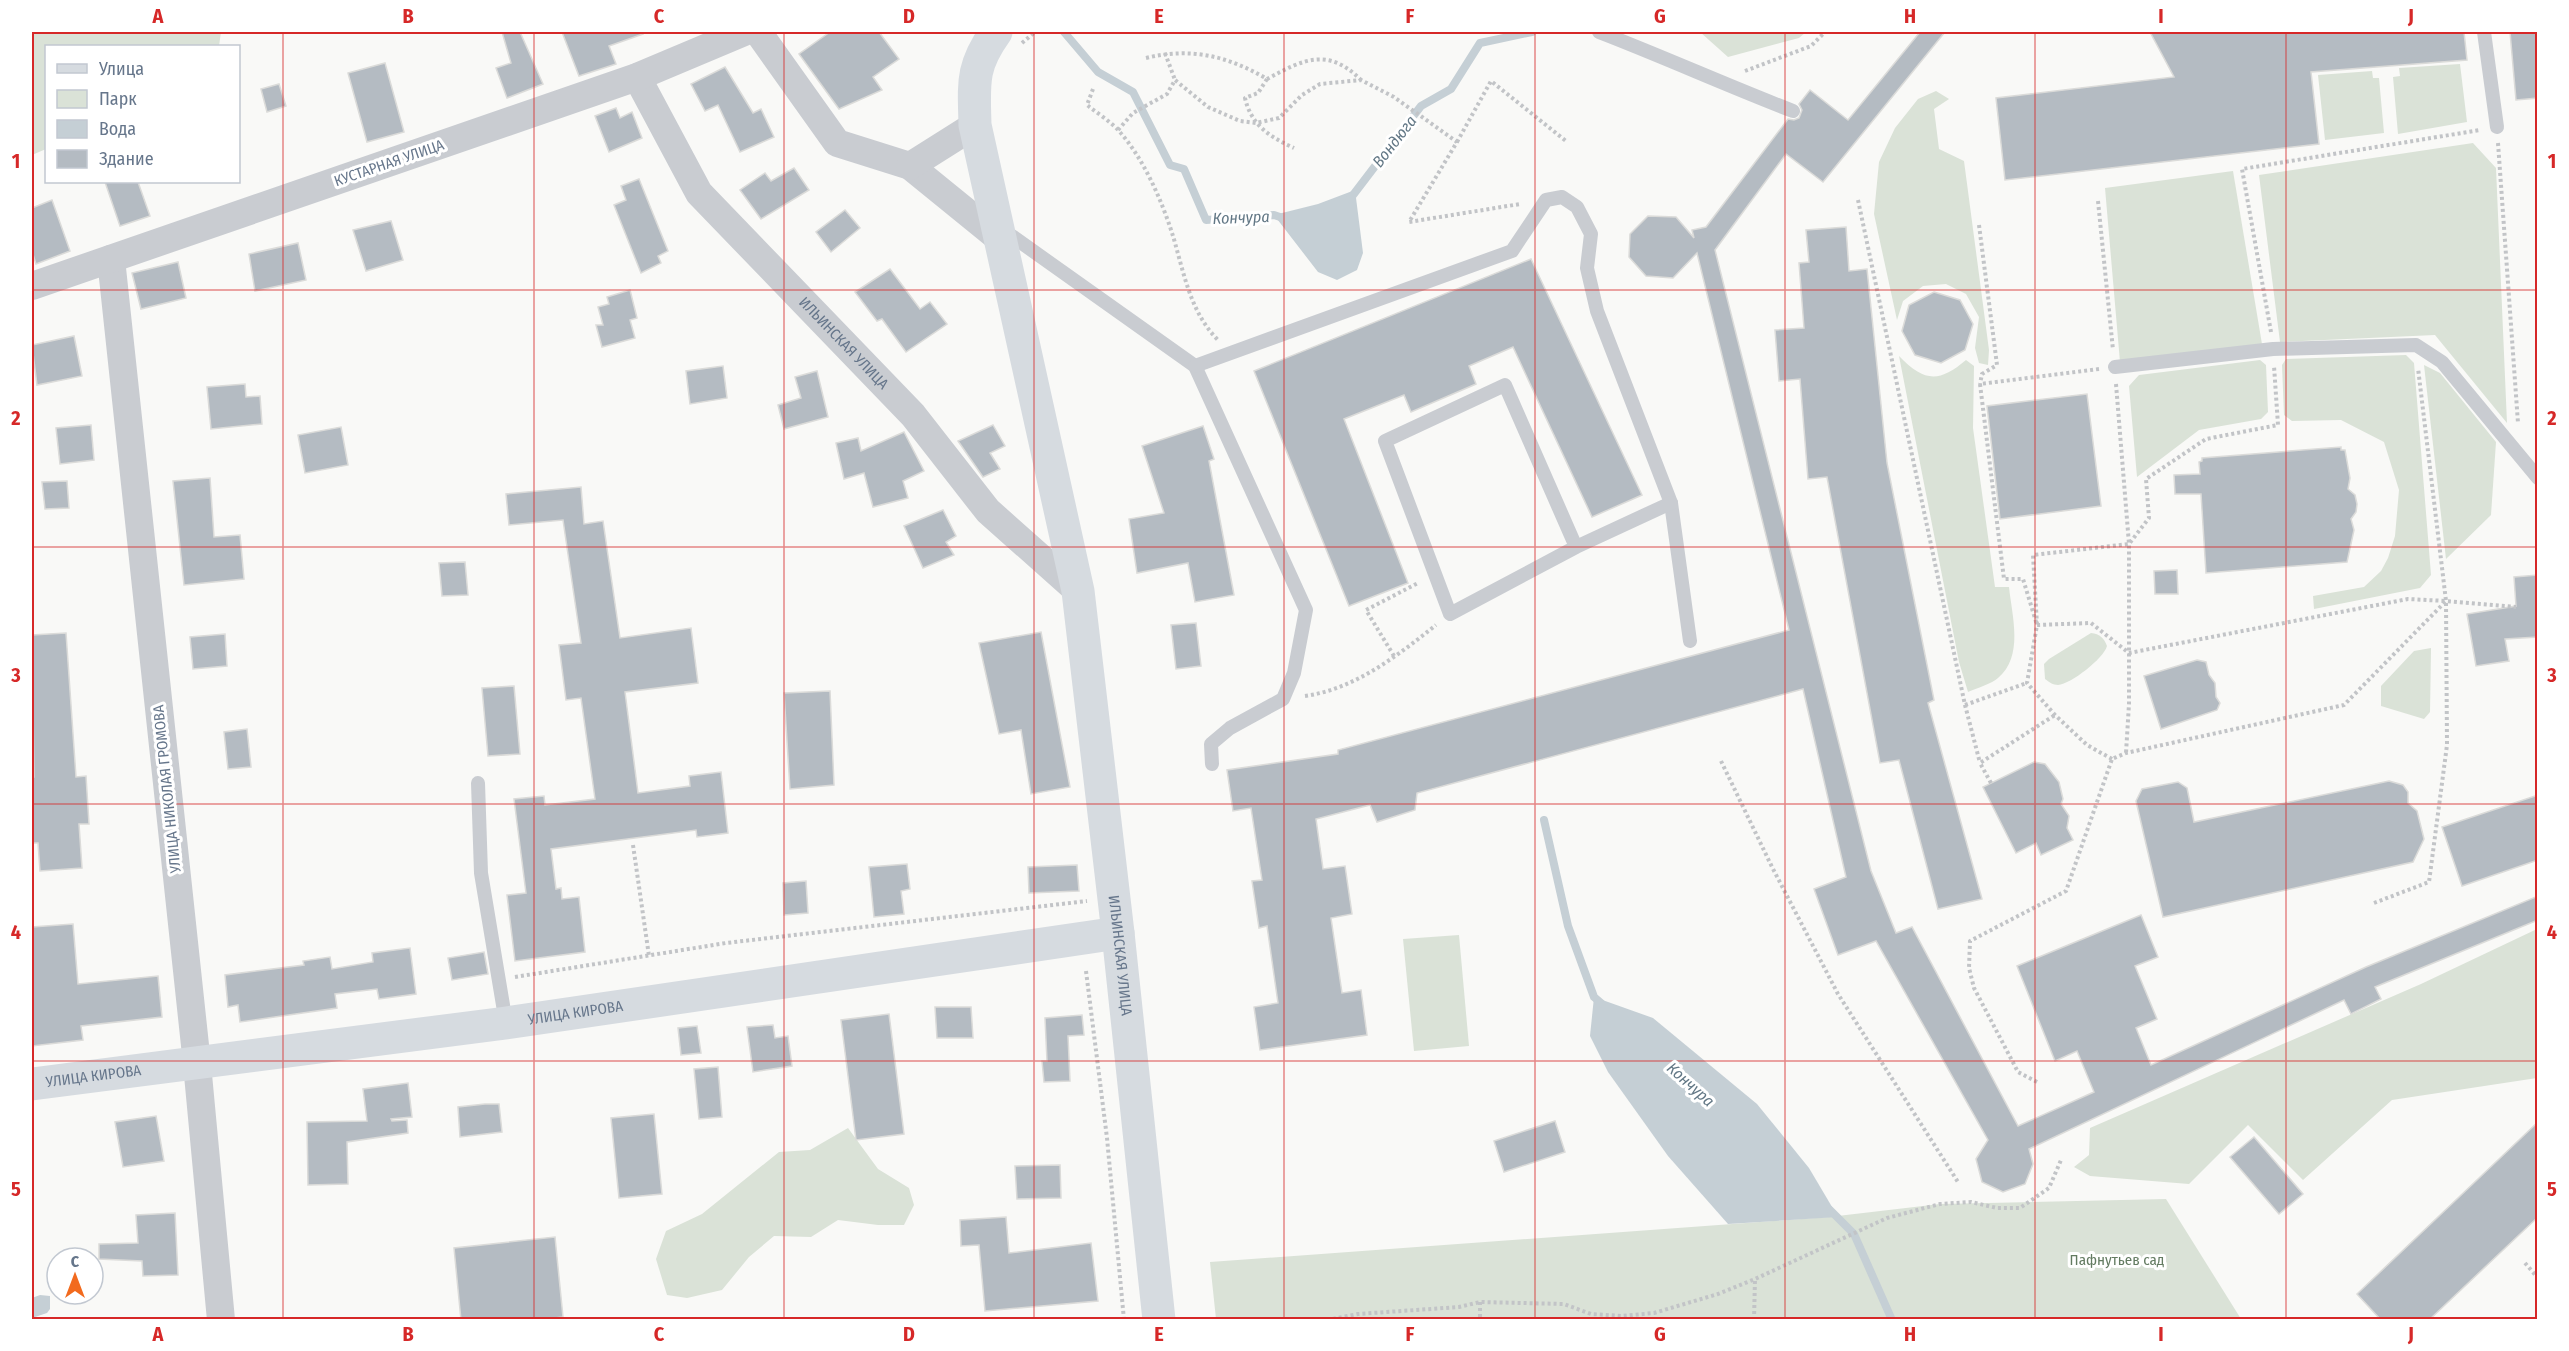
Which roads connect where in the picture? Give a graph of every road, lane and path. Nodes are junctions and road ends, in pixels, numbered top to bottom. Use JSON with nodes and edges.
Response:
{"nodes":[{"id":1,"x":744,"y":32,"type":"edge"},
{"id":2,"x":758,"y":32,"type":"edge"},
{"id":3,"x":996,"y":32,"type":"edge"},
{"id":4,"x":1599,"y":32,"type":"edge"},
{"id":5,"x":1825,"y":32,"type":"edge"},
{"id":6,"x":2484,"y":32,"type":"edge"},
{"id":7,"x":1165,"y":53,"type":"junction"},
{"id":8,"x":1146,"y":58,"type":"dead end"},
{"id":9,"x":637,"y":77,"type":"junction"},
{"id":10,"x":1267,"y":79,"type":"junction"},
{"id":11,"x":1175,"y":80,"type":"junction"},
{"id":12,"x":1361,"y":80,"type":"junction"},
{"id":13,"x":1717,"y":82,"type":"junction"},
{"id":14,"x":1093,"y":89,"type":"dead end"},
{"id":15,"x":1793,"y":111,"type":"dead end"},
{"id":16,"x":1256,"y":123,"type":"junction"},
{"id":17,"x":975,"y":125,"type":"junction"},
{"id":18,"x":2497,"y":127,"type":"dead end"},
{"id":19,"x":1118,"y":130,"type":"junction"},
{"id":20,"x":1566,"y":141,"type":"dead end"},
{"id":21,"x":1457,"y":142,"type":"junction"},
{"id":22,"x":1294,"y":148,"type":"dead end"},
{"id":23,"x":910,"y":166,"type":"junction"},
{"id":24,"x":1546,"y":200,"type":"junction"},
{"id":25,"x":1858,"y":200,"type":"dead end"},
{"id":26,"x":2098,"y":201,"type":"dead end"},
{"id":27,"x":1979,"y":225,"type":"dead end"},
{"id":28,"x":1000,"y":233,"type":"junction"},
{"id":29,"x":111,"y":259,"type":"junction"},
{"id":30,"x":32,"y":286,"type":"edge"},
{"id":31,"x":2415,"y":345,"type":"junction"},
{"id":32,"x":1231,"y":353,"type":"junction"},
{"id":33,"x":1195,"y":366,"type":"junction"},
{"id":34,"x":2115,"y":367,"type":"junction"},
{"id":35,"x":1980,"y":384,"type":"dead end"},
{"id":36,"x":2538,"y":478,"type":"edge"},
{"id":37,"x":1671,"y":503,"type":"junction"},
{"id":38,"x":1576,"y":547,"type":"junction"},
{"id":39,"x":1435,"y":574,"type":"junction"},
{"id":40,"x":1078,"y":591,"type":"junction"},
{"id":41,"x":2446,"y":601,"type":"junction"},
{"id":42,"x":2516,"y":607,"type":"dead end"},
{"id":43,"x":1450,"y":614,"type":"junction"},
{"id":44,"x":1690,"y":641,"type":"dead end"},
{"id":45,"x":2129,"y":653,"type":"junction"},
{"id":46,"x":1394,"y":656,"type":"junction"},
{"id":47,"x":2027,"y":683,"type":"junction"},
{"id":48,"x":1283,"y":699,"type":"junction"},
{"id":49,"x":1965,"y":705,"type":"junction"},
{"id":50,"x":2055,"y":715,"type":"junction"},
{"id":51,"x":2126,"y":753,"type":"junction"},
{"id":52,"x":2112,"y":759,"type":"junction"},
{"id":53,"x":1722,"y":761,"type":"dead end"},
{"id":54,"x":1980,"y":763,"type":"junction"},
{"id":55,"x":1212,"y":764,"type":"dead end"},
{"id":56,"x":478,"y":783,"type":"dead end"},
{"id":57,"x":1990,"y":783,"type":"dead end"},
{"id":58,"x":633,"y":845,"type":"dead end"},
{"id":59,"x":1092,"y":900,"type":"dead end"},
{"id":60,"x":2374,"y":903,"type":"dead end"},
{"id":61,"x":1118,"y":933,"type":"junction"},
{"id":62,"x":649,"y":956,"type":"junction"},
{"id":63,"x":1086,"y":971,"type":"dead end"},
{"id":64,"x":499,"y":979,"type":"junction"},
{"id":65,"x":506,"y":1023,"type":"junction"},
{"id":66,"x":196,"y":1064,"type":"junction"},
{"id":67,"x":2037,"y":1082,"type":"dead end"},
{"id":68,"x":32,"y":1084,"type":"edge"},
{"id":69,"x":2061,"y":1160,"type":"dead end"},
{"id":70,"x":1958,"y":1182,"type":"dead end"},
{"id":71,"x":2525,"y":1263,"type":"dead end"},
{"id":72,"x":2538,"y":1278,"type":"edge"},
{"id":73,"x":1755,"y":1279,"type":"junction"},
{"id":74,"x":1480,"y":1302,"type":"junction"},
{"id":75,"x":1623,"y":1318,"type":"edge"},
{"id":76,"x":220,"y":1320,"type":"edge"},
{"id":77,"x":1124,"y":1320,"type":"edge"},
{"id":78,"x":1160,"y":1320,"type":"edge"},
{"id":79,"x":1327,"y":1320,"type":"edge"},
{"id":80,"x":1480,"y":1320,"type":"edge"},
{"id":81,"x":1754,"y":1320,"type":"edge"}],
"edges":[{"from":1,"to":9,"type":"street","name":"КУСТАРНАЯ УЛИЦА"},
{"from":2,"to":23,"type":"street"},
{"from":3,"to":17,"type":"main road","name":"ИЛЬИНСКАЯ УЛИЦА"},
{"from":4,"to":13,"type":"lane"},
{"from":5,"to":13,"type":"path"},
{"from":6,"to":18,"type":"lane"},
{"from":7,"to":8,"type":"path"},
{"from":7,"to":10,"type":"path"},
{"from":7,"to":11,"type":"path"},
{"from":9,"to":29,"type":"street","name":"КУСТАРНАЯ УЛИЦА"},
{"from":9,"to":40,"type":"street","name":"ИЛЬИНСКАЯ УЛИЦА"},
{"from":10,"to":12,"type":"path"},
{"from":10,"to":16,"type":"path"},
{"from":11,"to":16,"type":"path"},
{"from":11,"to":19,"type":"path"},
{"from":12,"to":16,"type":"path"},
{"from":12,"to":21,"type":"path"},
{"from":13,"to":15,"type":"lane"},
{"from":14,"to":19,"type":"path"},
{"from":16,"to":22,"type":"path"},
{"from":17,"to":23,"type":"street"},
{"from":17,"to":28,"type":"main road","name":"ИЛЬИНСКАЯ УЛИЦА"},
{"from":19,"to":32,"type":"path"},
{"from":20,"to":21,"type":"path"},
{"from":21,"to":24,"type":"path"},
{"from":23,"to":28,"type":"street"},
{"from":24,"to":32,"type":"lane"},
{"from":24,"to":37,"type":"lane"},
{"from":25,"to":49,"type":"path"},
{"from":26,"to":34,"type":"path"},
{"from":27,"to":35,"type":"path"},
{"from":28,"to":33,"type":"lane"},
{"from":28,"to":40,"type":"main road","name":"ИЛЬИНСКАЯ УЛИЦА"},
{"from":29,"to":30,"type":"street","name":"КУСТАРНАЯ УЛИЦА"},
{"from":29,"to":66,"type":"street","name":"УЛИЦА НИКОЛАЯ ГРОМОВА"},
{"from":31,"to":34,"type":"lane"},
{"from":31,"to":36,"type":"lane"},
{"from":31,"to":41,"type":"path"},
{"from":32,"to":33,"type":"lane"},
{"from":33,"to":48,"type":"lane"},
{"from":34,"to":45,"type":"path"},
{"from":37,"to":38,"type":"lane"},
{"from":37,"to":44,"type":"lane"},
{"from":38,"to":39,"type":"lane"},
{"from":38,"to":43,"type":"lane"},
{"from":39,"to":43,"type":"lane"},
{"from":39,"to":46,"type":"path"},
{"from":40,"to":61,"type":"main road","name":"ИЛЬИНСКАЯ УЛИЦА"},
{"from":41,"to":42,"type":"path"},
{"from":41,"to":45,"type":"path"},
{"from":41,"to":51,"type":"path"},
{"from":41,"to":60,"type":"path"},
{"from":43,"to":46,"type":"path"},
{"from":45,"to":47,"type":"path"},
{"from":45,"to":51,"type":"path"},
{"from":46,"to":48,"type":"path"},
{"from":47,"to":49,"type":"path"},
{"from":47,"to":50,"type":"path"},
{"from":48,"to":55,"type":"lane"},
{"from":49,"to":54,"type":"path"},
{"from":50,"to":52,"type":"path"},
{"from":50,"to":54,"type":"path"},
{"from":51,"to":52,"type":"path"},
{"from":52,"to":67,"type":"path"},
{"from":53,"to":70,"type":"path"},
{"from":54,"to":57,"type":"path"},
{"from":56,"to":64,"type":"lane"},
{"from":58,"to":62,"type":"path"},
{"from":59,"to":62,"type":"path"},
{"from":61,"to":65,"type":"main road","name":"УЛИЦА КИРОВА"},
{"from":61,"to":78,"type":"main road","name":"ИЛЬИНСКАЯ УЛИЦА"},
{"from":62,"to":64,"type":"path"},
{"from":63,"to":77,"type":"path"},
{"from":64,"to":65,"type":"lane"},
{"from":65,"to":66,"type":"main road","name":"УЛИЦА КИРОВА"},
{"from":66,"to":68,"type":"main road","name":"УЛИЦА КИРОВА"},
{"from":66,"to":76,"type":"street","name":"УЛИЦА НИКОЛАЯ ГРОМОВА"},
{"from":69,"to":73,"type":"path"},
{"from":71,"to":72,"type":"path"},
{"from":73,"to":75,"type":"path"},
{"from":73,"to":81,"type":"path"},
{"from":74,"to":75,"type":"path"},
{"from":74,"to":79,"type":"path"},
{"from":74,"to":80,"type":"path"}]}
